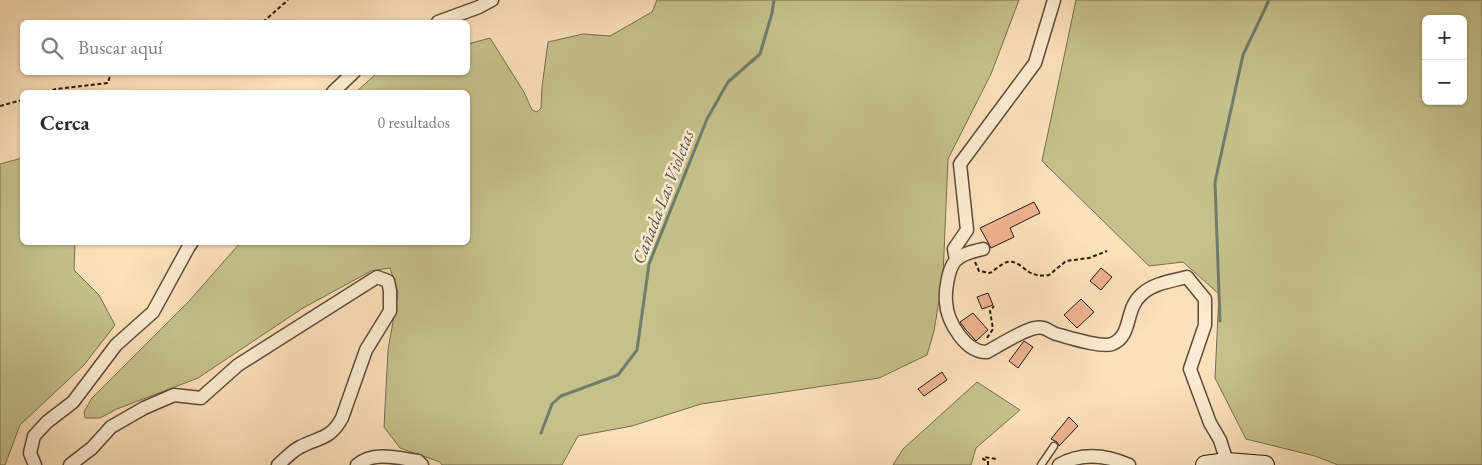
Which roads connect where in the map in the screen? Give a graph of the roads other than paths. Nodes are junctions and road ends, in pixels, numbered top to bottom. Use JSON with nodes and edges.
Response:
{"nodes":[{"id":1,"x":492,"y":0,"type":"edge"},
{"id":2,"x":1054,"y":0,"type":"edge"},
{"id":3,"x":443,"y":20,"type":"edge"},
{"id":4,"x":351,"y":75,"type":"edge"},
{"id":5,"x":335,"y":90,"type":"edge"},
{"id":6,"x":190,"y":245,"type":"edge"},
{"id":7,"x":979,"y":253,"type":"road end"},
{"id":8,"x":956,"y":260,"type":"junction"},
{"id":9,"x":1054,"y":446,"type":"dead end"},
{"id":10,"x":1227,"y":462,"type":"junction"},
{"id":11,"x":35,"y":465,"type":"edge"},
{"id":12,"x":70,"y":465,"type":"edge"},
{"id":13,"x":278,"y":465,"type":"edge"},
{"id":14,"x":357,"y":465,"type":"edge"},
{"id":15,"x":422,"y":465,"type":"edge"},
{"id":16,"x":1040,"y":465,"type":"edge"},
{"id":17,"x":1059,"y":465,"type":"edge"},
{"id":18,"x":1129,"y":465,"type":"edge"},
{"id":19,"x":1205,"y":465,"type":"edge"},
{"id":20,"x":1265,"y":465,"type":"edge"}],
"edges":[{"from":1,"to":3,"type":"street"},
{"from":2,"to":8,"type":"street"},
{"from":4,"to":5,"type":"street"},
{"from":6,"to":11,"type":"street"},
{"from":7,"to":8,"type":"street"},
{"from":8,"to":10,"type":"street"},
{"from":9,"to":16,"type":"lane"},
{"from":10,"to":19,"type":"street"},
{"from":10,"to":20,"type":"street"},
{"from":12,"to":13,"type":"street"},
{"from":14,"to":15,"type":"street"},
{"from":17,"to":18,"type":"street"}]}
